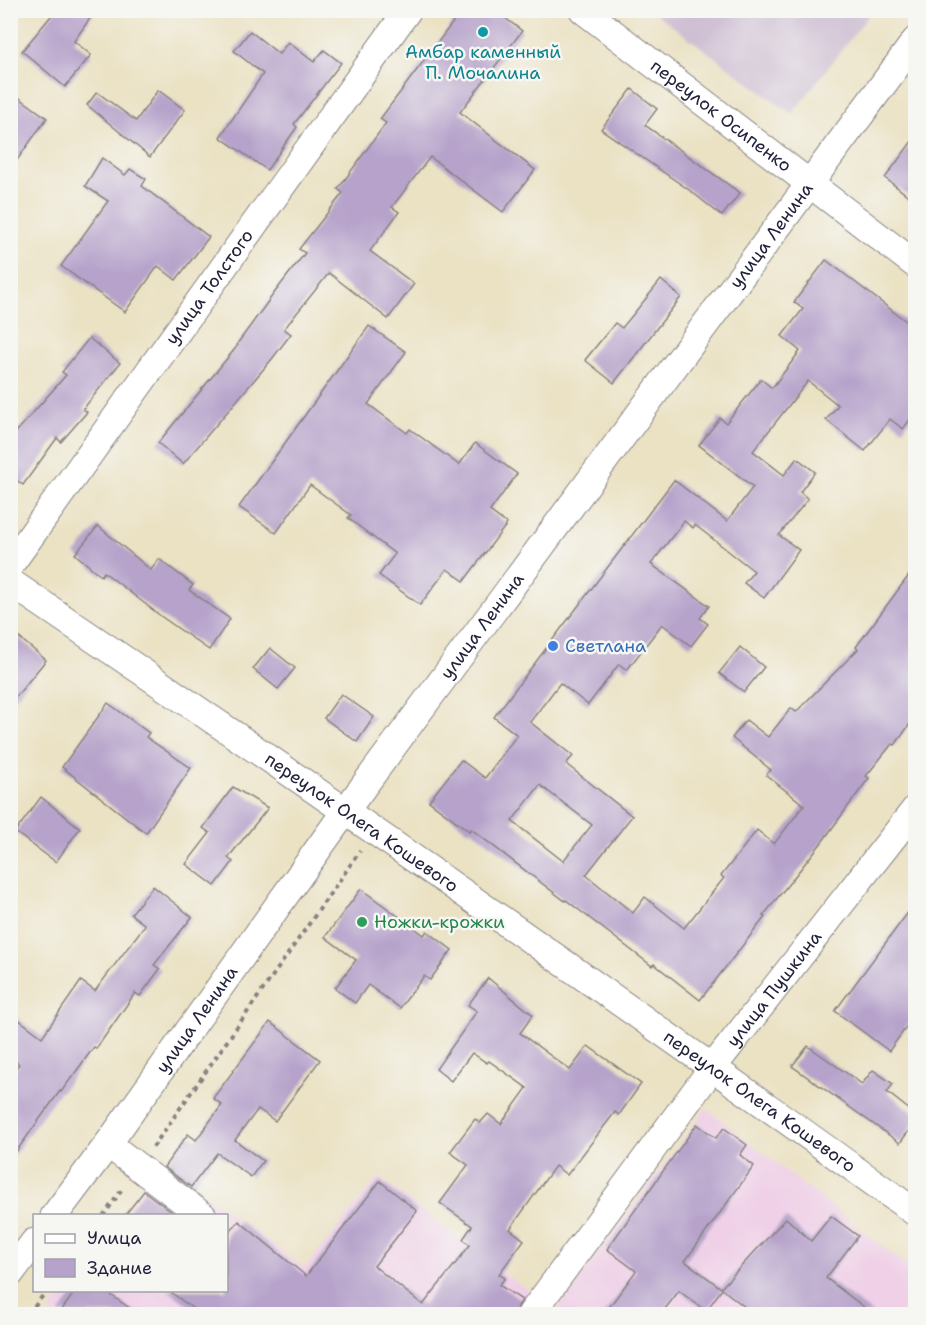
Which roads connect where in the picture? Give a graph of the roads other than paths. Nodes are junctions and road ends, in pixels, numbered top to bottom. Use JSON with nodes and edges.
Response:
{"nodes":[{"id":1,"x":408,"y":10,"type":"edge"},
{"id":2,"x":583,"y":10,"type":"edge"},
{"id":3,"x":915,"y":40,"type":"edge"},
{"id":4,"x":807,"y":183,"type":"junction"},
{"id":5,"x":915,"y":265,"type":"edge"},
{"id":6,"x":10,"y":565,"type":"edge"},
{"id":7,"x":10,"y":582,"type":"edge"},
{"id":8,"x":915,"y":808,"type":"edge"},
{"id":9,"x":346,"y":810,"type":"junction"},
{"id":10,"x":713,"y":1067,"type":"junction"},
{"id":11,"x":108,"y":1144,"type":"junction"},
{"id":12,"x":915,"y":1213,"type":"edge"},
{"id":13,"x":55,"y":1214,"type":"edge"},
{"id":14,"x":202,"y":1214,"type":"edge"},
{"id":15,"x":33,"y":1243,"type":"edge"},
{"id":16,"x":10,"y":1274,"type":"edge"},
{"id":17,"x":531,"y":1314,"type":"edge"}],
"edges":[{"from":1,"to":6,"type":"street","name":"улица Толстого"},
{"from":2,"to":4,"type":"street","name":"переулок Осипенко"},
{"from":3,"to":4,"type":"street","name":"улица Ленина"},
{"from":4,"to":5,"type":"street","name":"переулок Осипенко"},
{"from":4,"to":9,"type":"street","name":"улица Ленина"},
{"from":7,"to":9,"type":"street","name":"переулок Олега Кошевого"},
{"from":8,"to":10,"type":"street","name":"улица Пушкина"},
{"from":9,"to":10,"type":"street","name":"переулок Олега Кошевого"},
{"from":9,"to":11,"type":"street","name":"улица Ленина"},
{"from":10,"to":12,"type":"street","name":"переулок Олега Кошевого"},
{"from":10,"to":17,"type":"street","name":"улица Пушкина"},
{"from":11,"to":13,"type":"street","name":"улица Ленина"},
{"from":11,"to":14,"type":"street"},
{"from":15,"to":16,"type":"street"}]}
